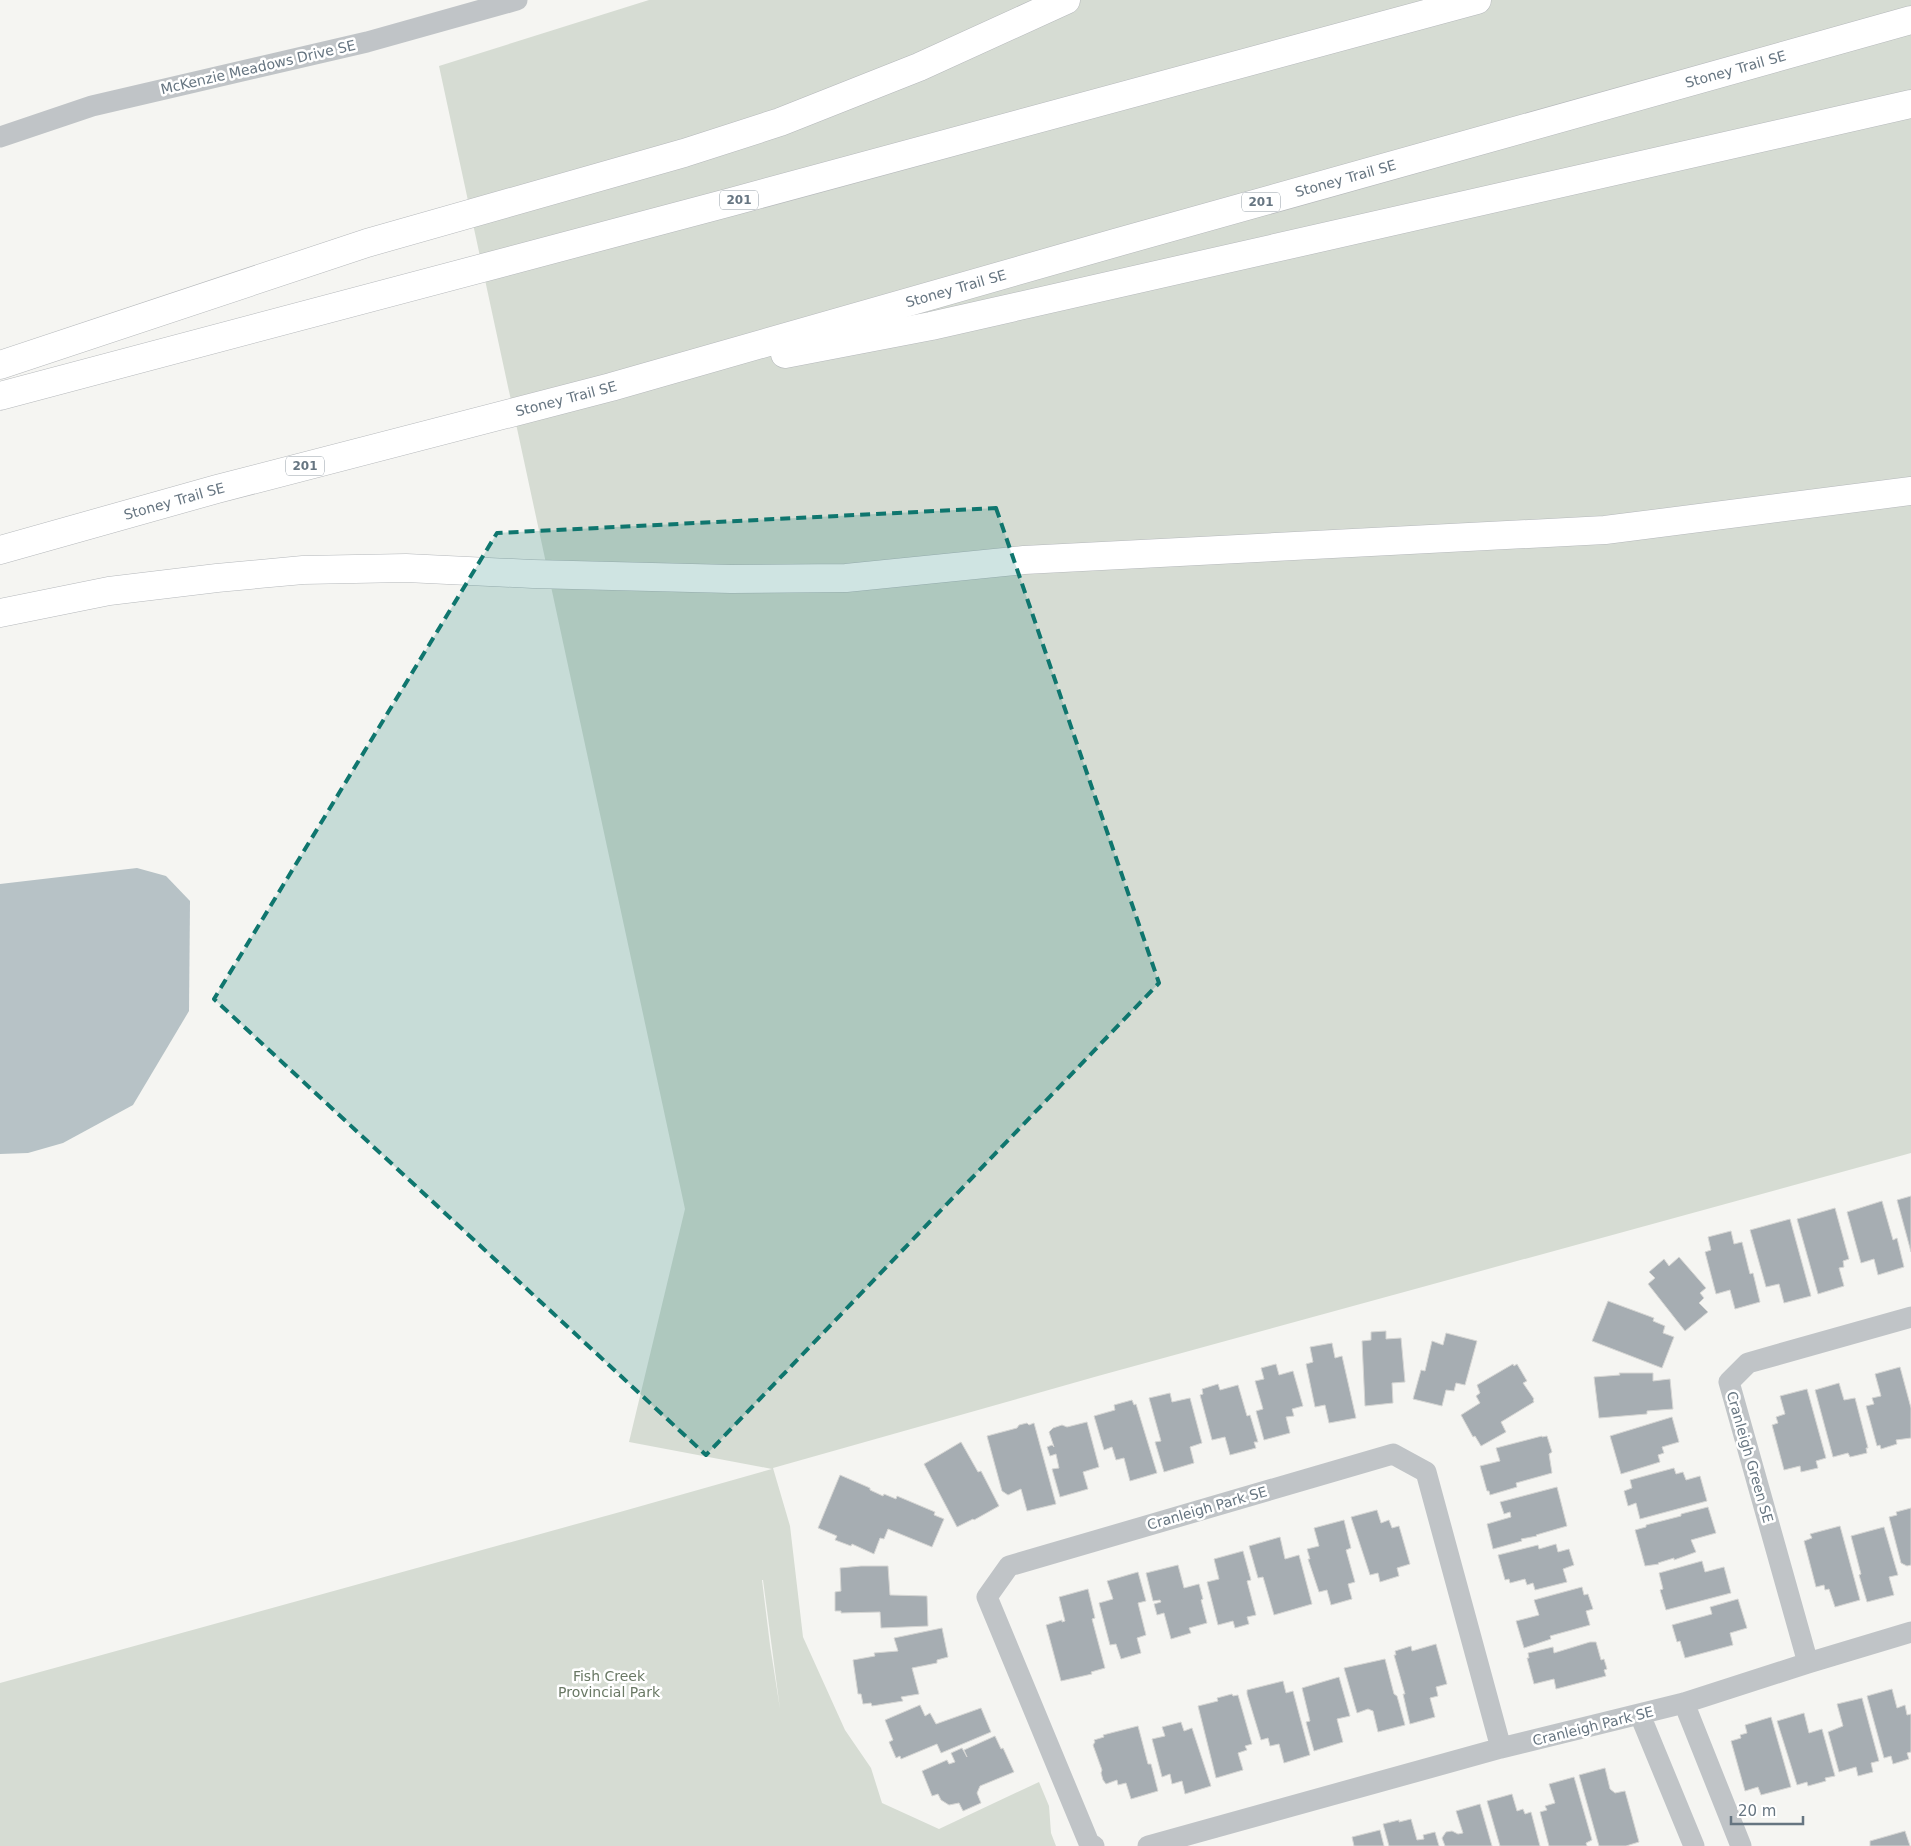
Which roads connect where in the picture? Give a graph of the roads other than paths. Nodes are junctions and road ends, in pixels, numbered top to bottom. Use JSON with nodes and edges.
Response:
{"nodes":[{"id":1,"x":517,"y":0,"type":"edge"},
{"id":2,"x":1066,"y":0,"type":"edge"},
{"id":3,"x":1477,"y":0,"type":"edge"},
{"id":4,"x":1911,"y":20,"type":"edge"},
{"id":5,"x":1911,"y":104,"type":"edge"},
{"id":6,"x":0,"y":137,"type":"edge"},
{"id":7,"x":0,"y":364,"type":"edge"},
{"id":8,"x":611,"y":387,"type":"junction"},
{"id":9,"x":0,"y":396,"type":"edge"},
{"id":10,"x":1911,"y":491,"type":"edge"},
{"id":11,"x":0,"y":550,"type":"edge"},
{"id":12,"x":0,"y":613,"type":"edge"},
{"id":13,"x":1911,"y":1317,"type":"edge"},
{"id":14,"x":1911,"y":1632,"type":"edge"},
{"id":15,"x":1808,"y":1663,"type":"junction"},
{"id":16,"x":1684,"y":1703,"type":"junction"},
{"id":17,"x":1640,"y":1715,"type":"junction"},
{"id":18,"x":1501,"y":1748,"type":"junction"},
{"id":19,"x":1094,"y":1846,"type":"edge"},
{"id":20,"x":1148,"y":1846,"type":"edge"},
{"id":21,"x":1694,"y":1846,"type":"edge"},
{"id":22,"x":1741,"y":1846,"type":"edge"}],
"edges":[{"from":1,"to":6,"type":"street","name":"McKenzie Meadows Drive SE"},
{"from":2,"to":7,"type":"highway"},
{"from":3,"to":9,"type":"highway","number":"201"},
{"from":4,"to":8,"type":"highway","name":"Stoney Trail SE","number":"201"},
{"from":5,"to":8,"type":"highway"},
{"from":8,"to":11,"type":"highway","name":"Stoney Trail SE","number":"201"},
{"from":10,"to":12,"type":"highway"},
{"from":13,"to":15,"type":"street","name":"Cranleigh Green SE"},
{"from":14,"to":15,"type":"street"},
{"from":15,"to":16,"type":"street"},
{"from":16,"to":17,"type":"street","name":"Cranleigh Park SE"},
{"from":16,"to":22,"type":"street"},
{"from":17,"to":18,"type":"street","name":"Cranleigh Park SE"},
{"from":17,"to":21,"type":"street"},
{"from":18,"to":19,"type":"street","name":"Cranleigh Park SE"},
{"from":18,"to":20,"type":"street","name":"Cranleigh Park SE"}]}
